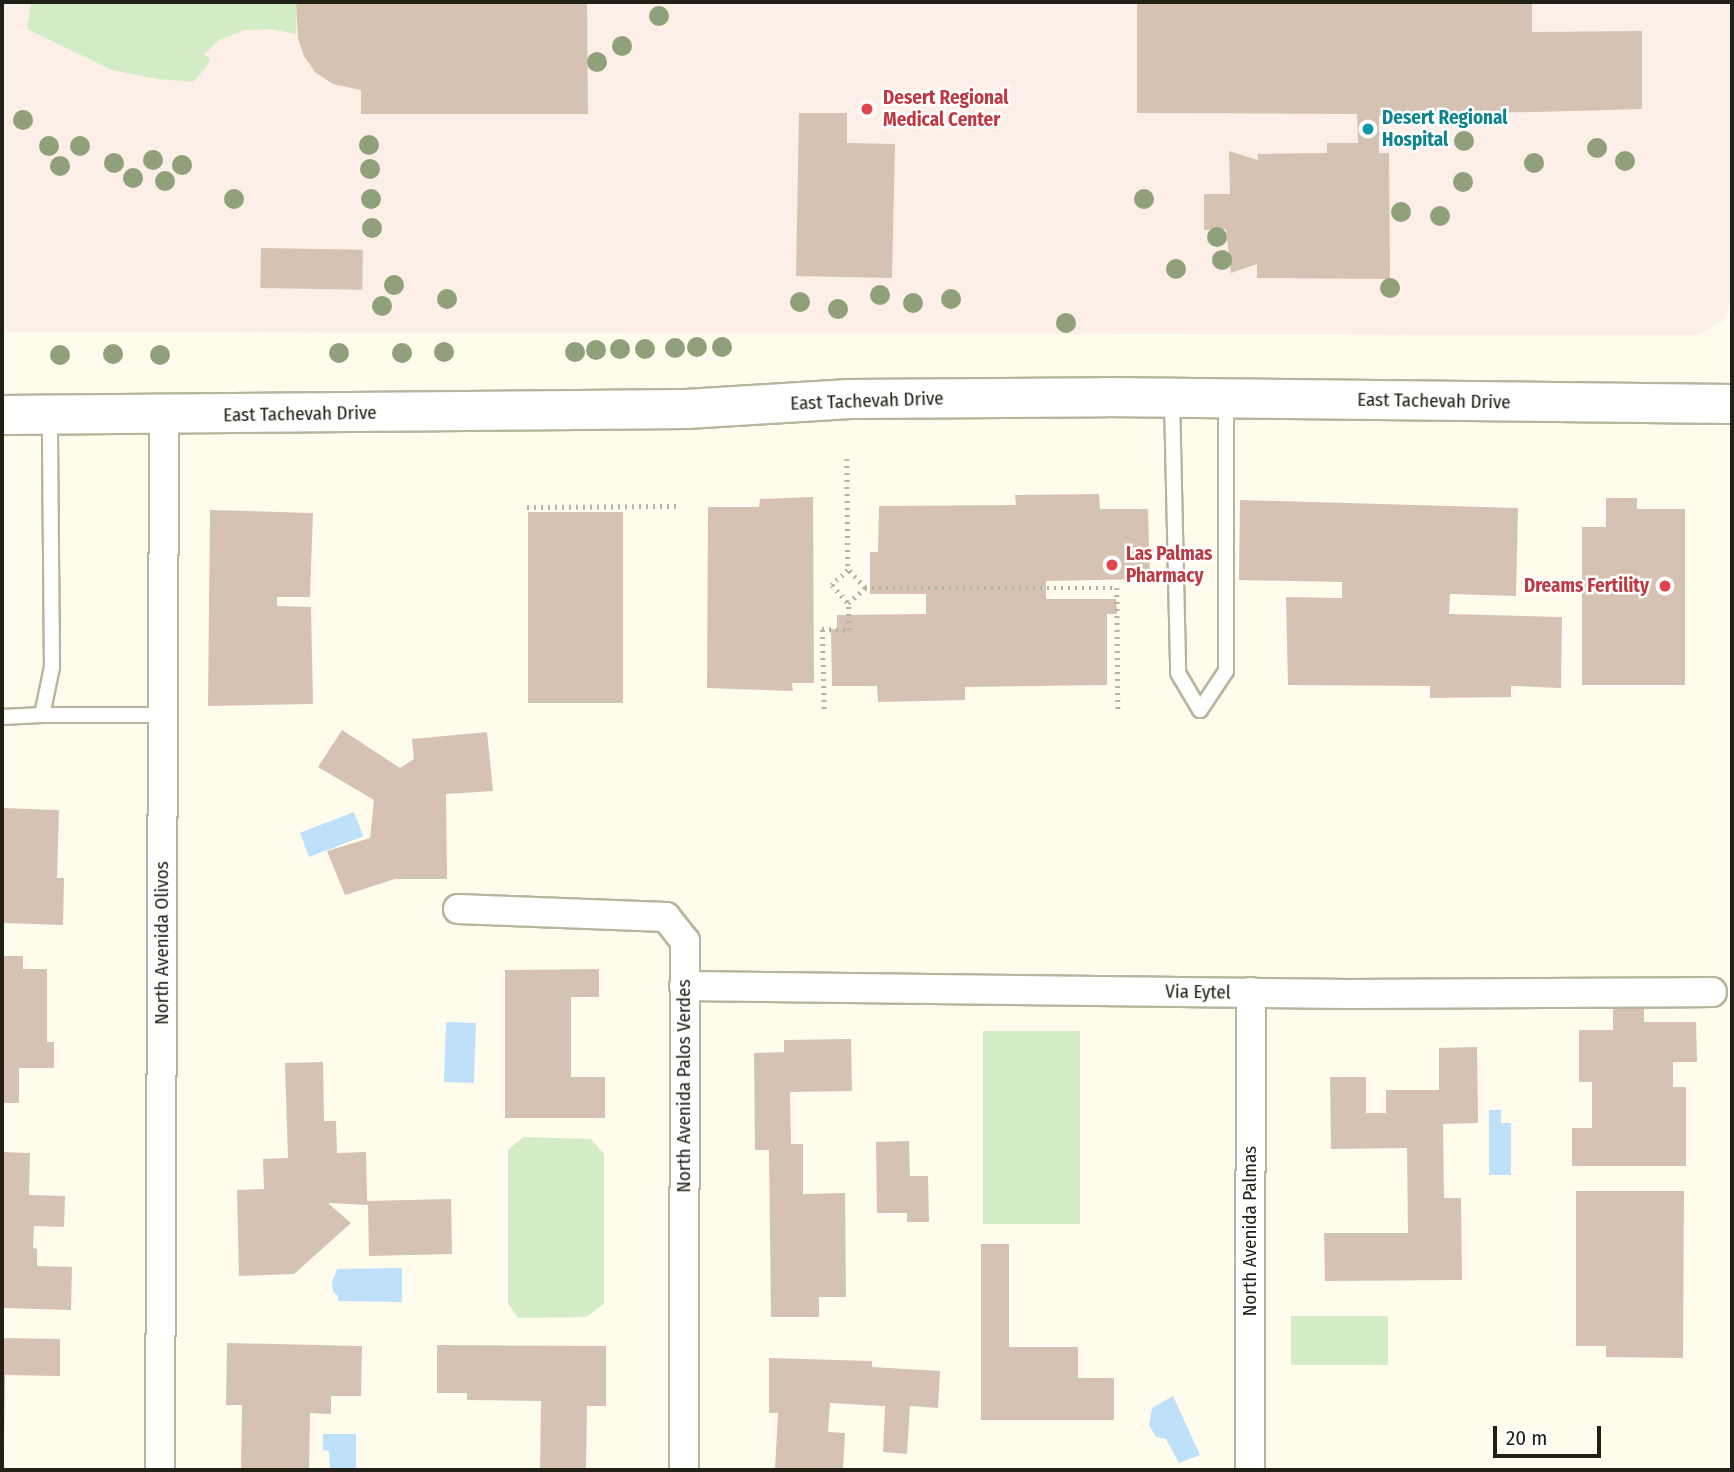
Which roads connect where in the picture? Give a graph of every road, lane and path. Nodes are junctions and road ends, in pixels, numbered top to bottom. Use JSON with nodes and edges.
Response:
{"nodes":[{"id":1,"x":1172,"y":398,"type":"junction"},
{"id":2,"x":1226,"y":399,"type":"junction"},
{"id":3,"x":1732,"y":404,"type":"edge"},
{"id":4,"x":2,"y":415,"type":"edge"},
{"id":5,"x":50,"y":415,"type":"junction"},
{"id":6,"x":164,"y":416,"type":"junction"},
{"id":7,"x":848,"y":459,"type":"dead end"},
{"id":8,"x":676,"y":506,"type":"dead end"},
{"id":9,"x":527,"y":507,"type":"dead end"},
{"id":10,"x":848,"y":570,"type":"junction"},
{"id":11,"x":864,"y":588,"type":"junction"},
{"id":12,"x":848,"y":603,"type":"junction"},
{"id":13,"x":824,"y":709,"type":"dead end"},
{"id":14,"x":1118,"y":710,"type":"dead end"},
{"id":15,"x":42,"y":715,"type":"junction"},
{"id":16,"x":163,"y":715,"type":"junction"},
{"id":17,"x":2,"y":717,"type":"edge"},
{"id":18,"x":458,"y":909,"type":"dead end"},
{"id":19,"x":684,"y":986,"type":"junction"},
{"id":20,"x":1251,"y":992,"type":"junction"},
{"id":21,"x":1712,"y":992,"type":"dead end"},
{"id":22,"x":160,"y":1470,"type":"edge"},
{"id":23,"x":684,"y":1470,"type":"edge"},
{"id":24,"x":1250,"y":1470,"type":"edge"}],
"edges":[{"from":1,"to":2,"type":"street","name":"East Tachevah Drive"},
{"from":1,"to":2,"type":"lane"},
{"from":1,"to":6,"type":"street","name":"East Tachevah Drive"},
{"from":2,"to":3,"type":"street","name":"East Tachevah Drive"},
{"from":4,"to":5,"type":"street","name":"East Tachevah Drive"},
{"from":5,"to":6,"type":"street","name":"East Tachevah Drive"},
{"from":5,"to":15,"type":"lane"},
{"from":6,"to":16,"type":"street","name":"North Avenida Olivos"},
{"from":7,"to":10,"type":"path"},
{"from":8,"to":9,"type":"path"},
{"from":10,"to":11,"type":"path"},
{"from":10,"to":12,"type":"path"},
{"from":11,"to":12,"type":"path"},
{"from":11,"to":14,"type":"path"},
{"from":12,"to":13,"type":"path"},
{"from":15,"to":16,"type":"lane"},
{"from":15,"to":17,"type":"lane"},
{"from":16,"to":22,"type":"street","name":"North Avenida Olivos"},
{"from":18,"to":19,"type":"street","name":"North Avenida Palos Verdes"},
{"from":19,"to":20,"type":"street","name":"Via Eytel"},
{"from":19,"to":23,"type":"street","name":"North Avenida Palos Verdes"},
{"from":20,"to":21,"type":"street","name":"Via Eytel"},
{"from":20,"to":24,"type":"street","name":"North Avenida Palmas"}]}
